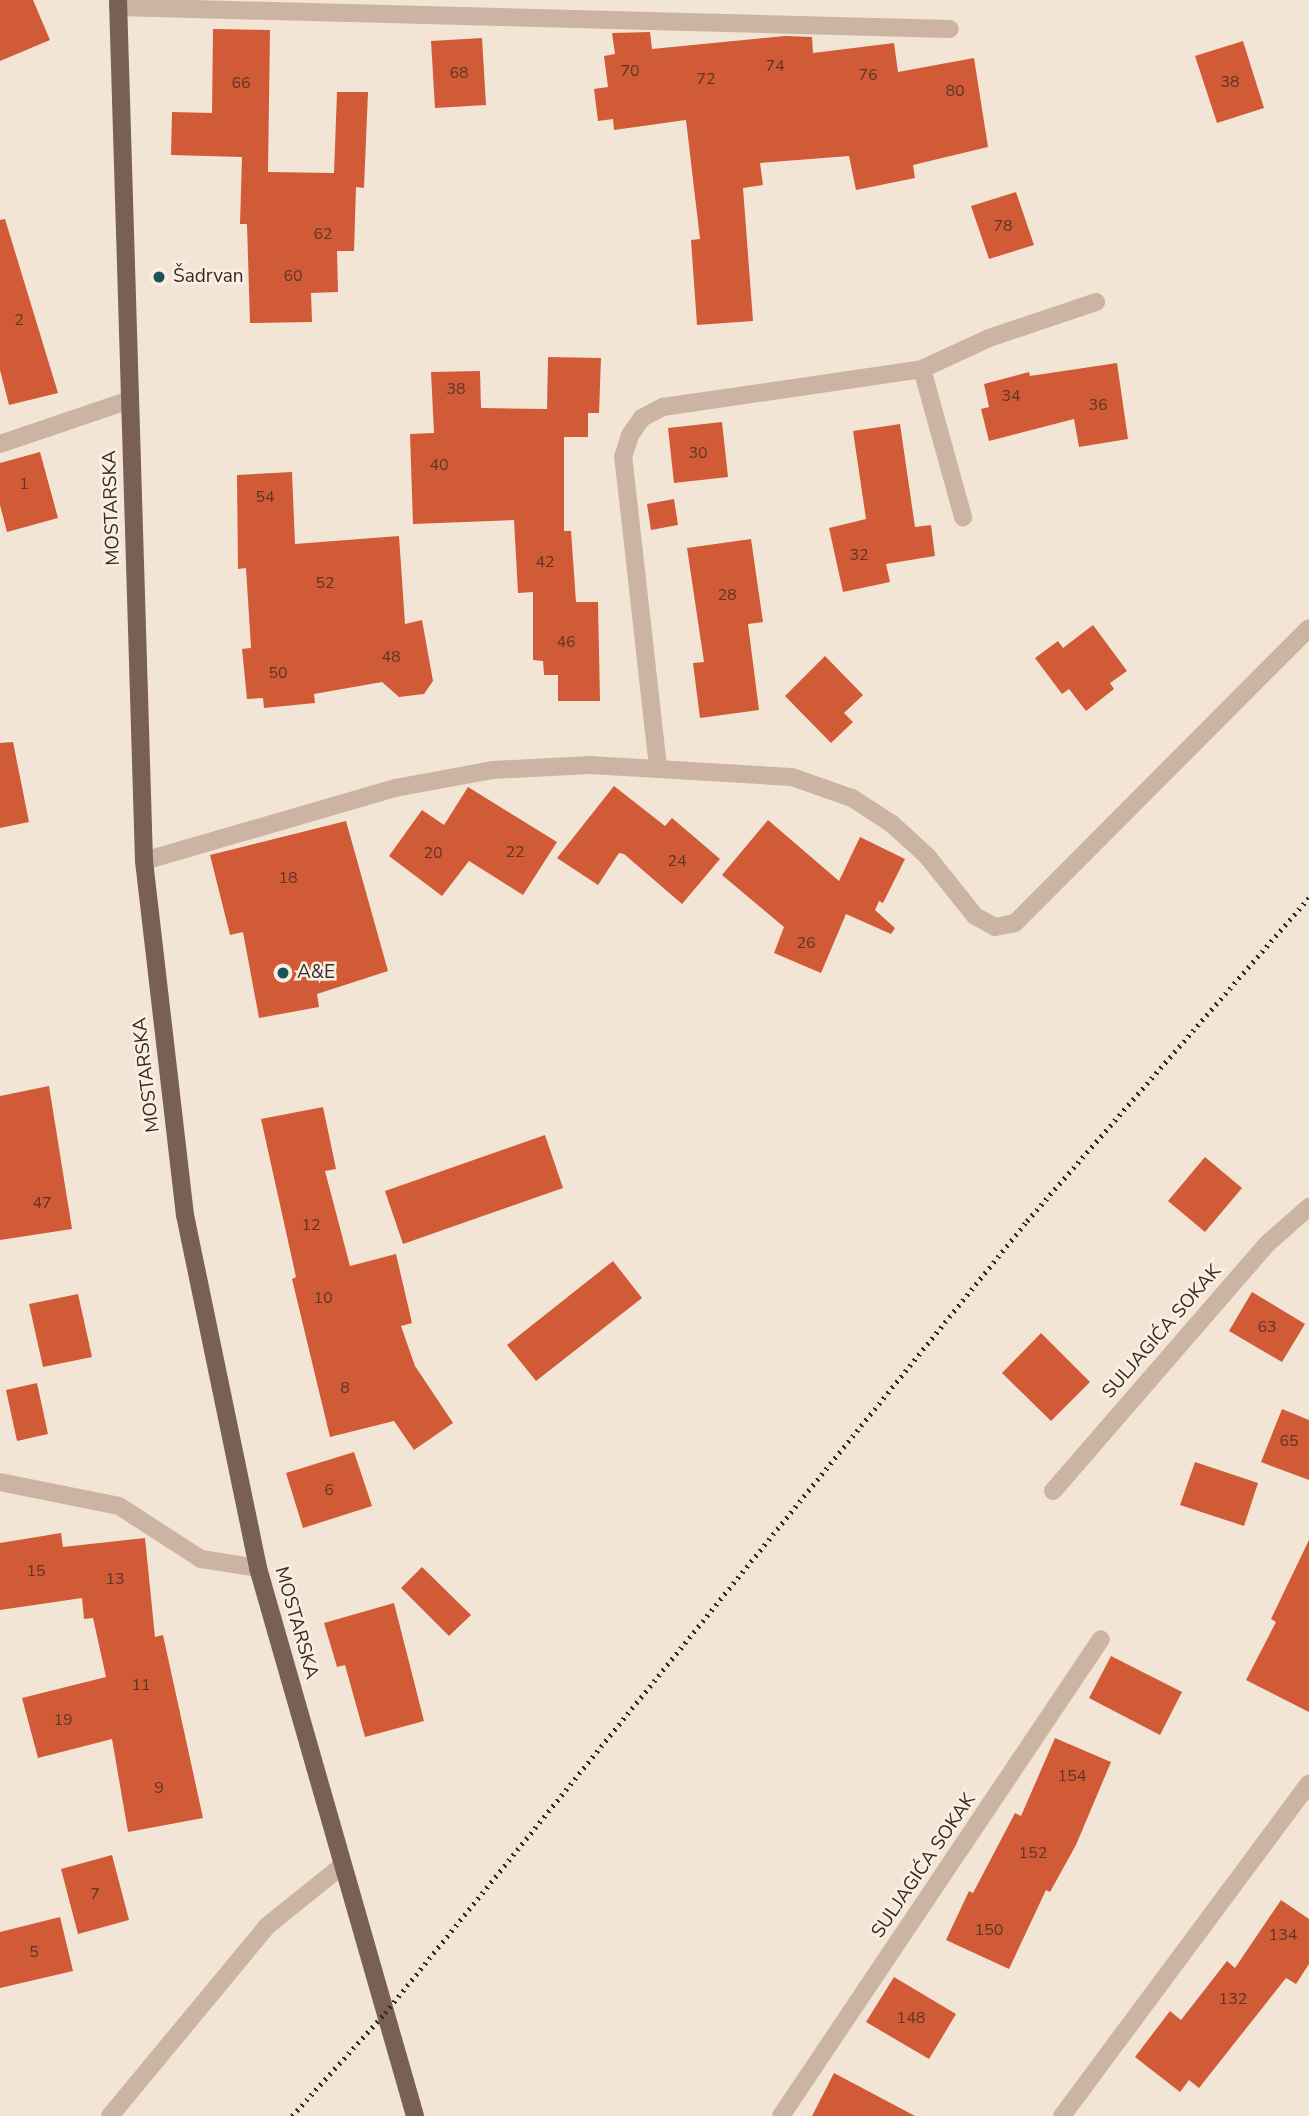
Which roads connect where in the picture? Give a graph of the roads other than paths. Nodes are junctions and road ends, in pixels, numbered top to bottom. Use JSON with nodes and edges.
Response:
{"nodes":[{"id":1,"x":118,"y":4,"type":"edge"},
{"id":2,"x":950,"y":29,"type":"dead end"},
{"id":3,"x":1096,"y":302,"type":"dead end"},
{"id":4,"x":922,"y":369,"type":"junction"},
{"id":5,"x":130,"y":400,"type":"junction"},
{"id":6,"x":0,"y":444,"type":"edge"},
{"id":7,"x":963,"y":517,"type":"dead end"},
{"id":8,"x":1309,"y":628,"type":"edge"},
{"id":9,"x":658,"y":767,"type":"junction"},
{"id":10,"x":144,"y":861,"type":"junction"},
{"id":11,"x":1309,"y":1206,"type":"edge"},
{"id":12,"x":0,"y":1482,"type":"edge"},
{"id":13,"x":1053,"y":1491,"type":"dead end"},
{"id":14,"x":258,"y":1568,"type":"junction"},
{"id":15,"x":1101,"y":1639,"type":"dead end"},
{"id":16,"x":1309,"y":1784,"type":"edge"},
{"id":17,"x":343,"y":1865,"type":"junction"},
{"id":18,"x":110,"y":2116,"type":"edge"},
{"id":19,"x":415,"y":2116,"type":"edge"},
{"id":20,"x":782,"y":2116,"type":"edge"},
{"id":21,"x":1062,"y":2116,"type":"edge"}],
"edges":[{"from":1,"to":2,"type":"street"},
{"from":1,"to":5,"type":"main road","name":"MOSTARSKA"},
{"from":3,"to":4,"type":"street"},
{"from":4,"to":7,"type":"street"},
{"from":4,"to":9,"type":"street"},
{"from":5,"to":6,"type":"street"},
{"from":5,"to":10,"type":"main road","name":"MOSTARSKA"},
{"from":8,"to":9,"type":"street"},
{"from":9,"to":10,"type":"street"},
{"from":10,"to":14,"type":"main road","name":"MOSTARSKA"},
{"from":11,"to":13,"type":"street","name":"SULJAGIĆA SOKAK"},
{"from":12,"to":14,"type":"street"},
{"from":14,"to":17,"type":"main road","name":"MOSTARSKA"},
{"from":15,"to":20,"type":"street","name":"SULJAGIĆA SOKAK"},
{"from":16,"to":21,"type":"street"},
{"from":17,"to":18,"type":"street"},
{"from":17,"to":19,"type":"main road","name":"MOSTARSKA"}]}
